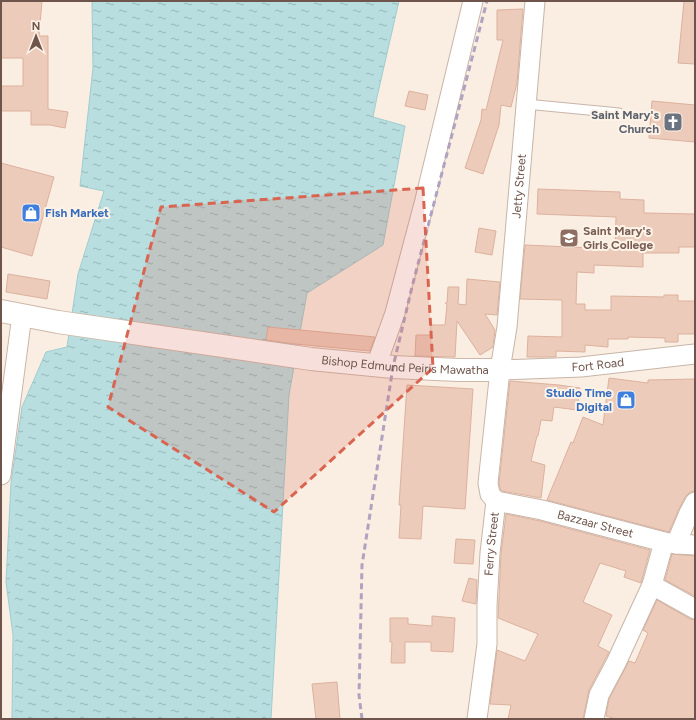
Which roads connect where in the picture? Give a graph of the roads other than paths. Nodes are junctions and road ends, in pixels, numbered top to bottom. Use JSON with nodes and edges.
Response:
{"nodes":[{"id":1,"x":473,"y":1,"type":"edge"},
{"id":2,"x":535,"y":1,"type":"edge"},
{"id":3,"x":526,"y":104,"type":"junction"},
{"id":4,"x":619,"y":113,"type":"dead end"},
{"id":5,"x":1,"y":311,"type":"edge"},
{"id":6,"x":22,"y":314,"type":"junction"},
{"id":7,"x":695,"y":354,"type":"edge"},
{"id":8,"x":376,"y":366,"type":"junction"},
{"id":9,"x":500,"y":370,"type":"junction"},
{"id":10,"x":1,"y":475,"type":"edge"},
{"id":11,"x":496,"y":501,"type":"junction"},
{"id":12,"x":695,"y":502,"type":"edge"},
{"id":13,"x":670,"y":543,"type":"junction"},
{"id":14,"x":695,"y":545,"type":"edge"},
{"id":15,"x":652,"y":585,"type":"junction"},
{"id":16,"x":695,"y":609,"type":"edge"},
{"id":17,"x":477,"y":719,"type":"edge"},
{"id":18,"x":594,"y":719,"type":"edge"}],
"edges":[{"from":1,"to":8,"type":"street"},
{"from":2,"to":3,"type":"street","name":"Jetty Street"},
{"from":3,"to":4,"type":"lane"},
{"from":3,"to":9,"type":"street","name":"Jetty Street"},
{"from":5,"to":6,"type":"street","name":"Bishop Edmund Peiris Mawatha"},
{"from":6,"to":8,"type":"street","name":"Bishop Edmund Peiris Mawatha"},
{"from":6,"to":10,"type":"street"},
{"from":7,"to":9,"type":"street","name":"Fort Road"},
{"from":8,"to":9,"type":"street","name":"Bishop Edmund Peiris Mawatha"},
{"from":9,"to":11,"type":"street","name":"Ferry Street"},
{"from":11,"to":13,"type":"street","name":"Bazzaar Street"},
{"from":11,"to":17,"type":"street","name":"Ferry Street"},
{"from":12,"to":13,"type":"street"},
{"from":13,"to":14,"type":"street","name":"Bazzaar Street"},
{"from":13,"to":15,"type":"street"},
{"from":15,"to":16,"type":"street"},
{"from":15,"to":18,"type":"street"}]}
